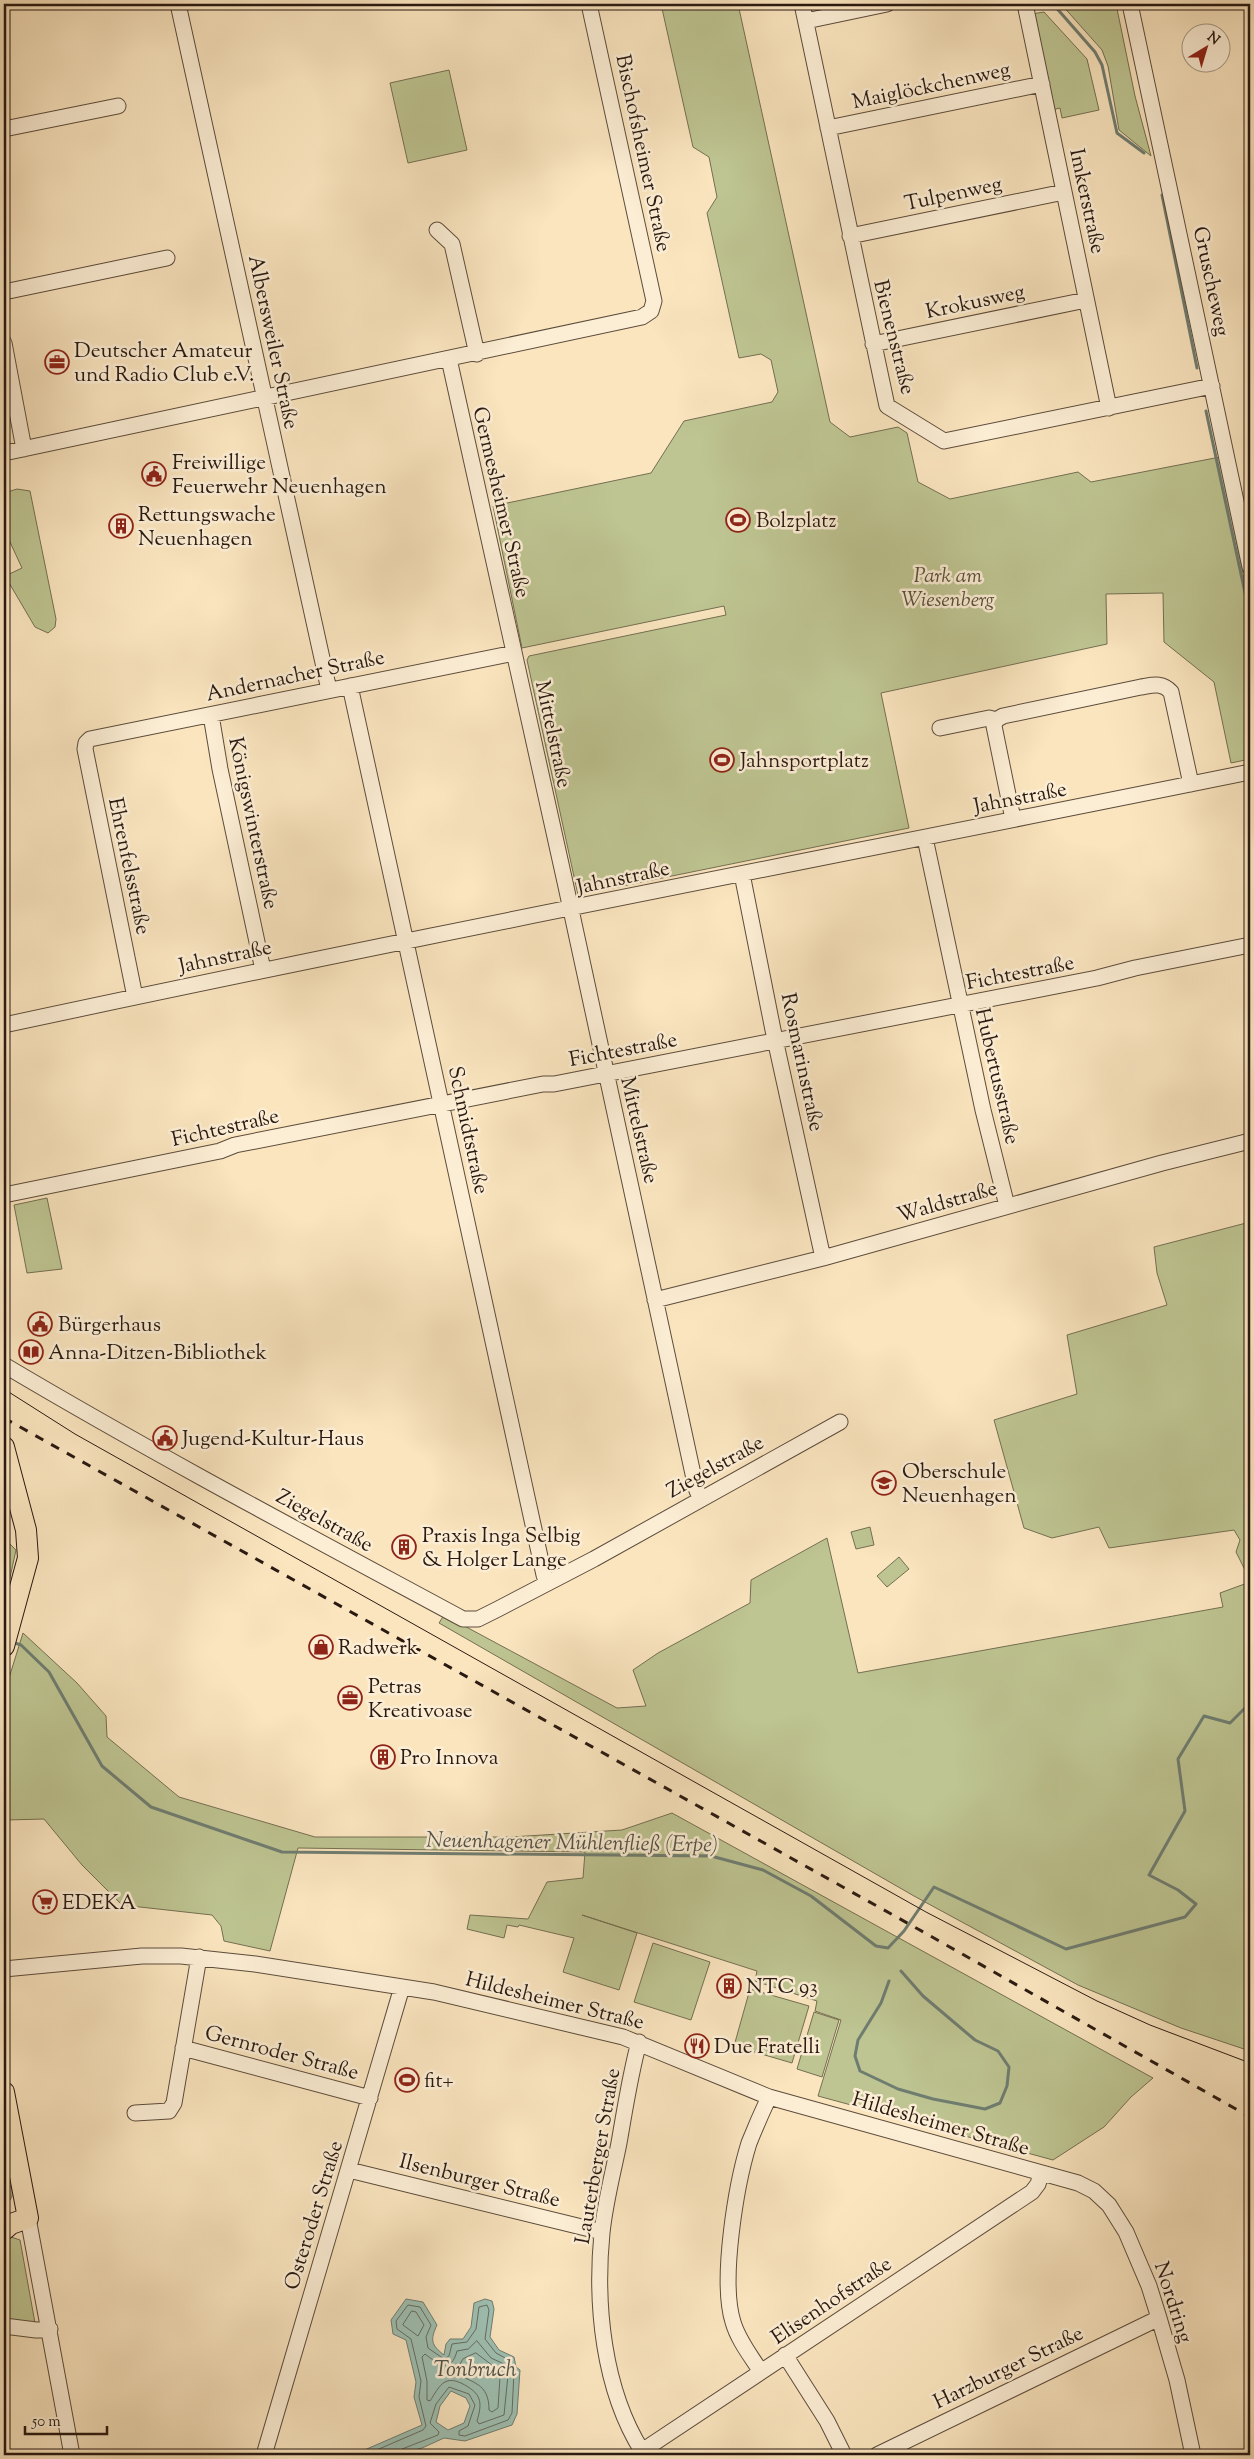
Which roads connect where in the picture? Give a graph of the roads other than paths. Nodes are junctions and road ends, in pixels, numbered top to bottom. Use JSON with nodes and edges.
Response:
{"nodes":[{"id":1,"x":178,"y":4,"type":"edge"},
{"id":2,"x":589,"y":4,"type":"edge"},
{"id":3,"x":802,"y":4,"type":"edge"},
{"id":4,"x":887,"y":4,"type":"edge"},
{"id":5,"x":1025,"y":4,"type":"edge"},
{"id":6,"x":1130,"y":4,"type":"edge"},
{"id":7,"x":806,"y":21,"type":"junction"},
{"id":8,"x":1042,"y":84,"type":"junction"},
{"id":9,"x":118,"y":106,"type":"dead end"},
{"id":10,"x":828,"y":128,"type":"junction"},
{"id":11,"x":4,"y":129,"type":"edge"},
{"id":12,"x":1064,"y":192,"type":"junction"},
{"id":13,"x":437,"y":230,"type":"dead end"},
{"id":14,"x":850,"y":236,"type":"junction"},
{"id":15,"x":167,"y":258,"type":"dead end"},
{"id":16,"x":4,"y":292,"type":"edge"},
{"id":17,"x":1086,"y":300,"type":"junction"},
{"id":18,"x":4,"y":343,"type":"edge"},
{"id":19,"x":873,"y":344,"type":"junction"},
{"id":20,"x":476,"y":354,"type":"junction"},
{"id":21,"x":449,"y":360,"type":"junction"},
{"id":22,"x":1212,"y":386,"type":"junction"},
{"id":23,"x":264,"y":399,"type":"junction"},
{"id":24,"x":1109,"y":408,"type":"junction"},
{"id":25,"x":24,"y":449,"type":"junction"},
{"id":26,"x":4,"y":453,"type":"edge"},
{"id":27,"x":1250,"y":567,"type":"edge"},
{"id":28,"x":514,"y":653,"type":"junction"},
{"id":29,"x":350,"y":686,"type":"junction"},
{"id":30,"x":329,"y":690,"type":"junction"},
{"id":31,"x":211,"y":714,"type":"junction"},
{"id":32,"x":996,"y":720,"type":"junction"},
{"id":33,"x":940,"y":728,"type":"dead end"},
{"id":34,"x":86,"y":743,"type":"joint"},
{"id":35,"x":1250,"y":772,"type":"edge"},
{"id":36,"x":1191,"y":784,"type":"junction"},
{"id":37,"x":1013,"y":819,"type":"junction"},
{"id":38,"x":925,"y":838,"type":"junction"},
{"id":39,"x":742,"y":874,"type":"junction"},
{"id":40,"x":571,"y":910,"type":"junction"},
{"id":41,"x":405,"y":940,"type":"junction"},
{"id":42,"x":1250,"y":945,"type":"edge"},
{"id":43,"x":263,"y":970,"type":"junction"},
{"id":44,"x":135,"y":997,"type":"junction"},
{"id":45,"x":960,"y":1006,"type":"junction"},
{"id":46,"x":4,"y":1025,"type":"edge"},
{"id":47,"x":776,"y":1040,"type":"junction"},
{"id":48,"x":605,"y":1074,"type":"junction"},
{"id":49,"x":441,"y":1104,"type":"junction"},
{"id":50,"x":1250,"y":1141,"type":"edge"},
{"id":51,"x":4,"y":1195,"type":"edge"},
{"id":52,"x":1007,"y":1206,"type":"junction"},
{"id":53,"x":823,"y":1258,"type":"junction"},
{"id":54,"x":655,"y":1300,"type":"junction"},
{"id":55,"x":4,"y":1365,"type":"edge"},
{"id":56,"x":840,"y":1422,"type":"dead end"},
{"id":57,"x":4,"y":1447,"type":"edge"},
{"id":58,"x":10,"y":1493,"type":"edge"},
{"id":59,"x":700,"y":1498,"type":"junction"},
{"id":60,"x":547,"y":1583,"type":"junction"},
{"id":61,"x":6,"y":1639,"type":"edge"},
{"id":62,"x":199,"y":1957,"type":"junction"},
{"id":63,"x":4,"y":1969,"type":"edge"},
{"id":64,"x":402,"y":1987,"type":"junction"},
{"id":65,"x":640,"y":2042,"type":"junction"},
{"id":66,"x":183,"y":2048,"type":"junction"},
{"id":67,"x":4,"y":2092,"type":"edge"},
{"id":68,"x":768,"y":2097,"type":"junction"},
{"id":69,"x":370,"y":2098,"type":"junction"},
{"id":70,"x":135,"y":2113,"type":"dead end"},
{"id":71,"x":348,"y":2170,"type":"junction"},
{"id":72,"x":1042,"y":2174,"type":"junction"},
{"id":73,"x":1078,"y":2183,"type":"joint"},
{"id":74,"x":28,"y":2218,"type":"junction"},
{"id":75,"x":4,"y":2230,"type":"edge"},
{"id":76,"x":602,"y":2232,"type":"junction"},
{"id":77,"x":1159,"y":2318,"type":"junction"},
{"id":78,"x":4,"y":2326,"type":"edge"},
{"id":79,"x":50,"y":2328,"type":"junction"},
{"id":80,"x":785,"y":2355,"type":"junction"},
{"id":81,"x":761,"y":2372,"type":"junction"},
{"id":82,"x":639,"y":2453,"type":"edge"},
{"id":83,"x":72,"y":2455,"type":"edge"},
{"id":84,"x":264,"y":2455,"type":"edge"},
{"id":85,"x":844,"y":2455,"type":"edge"},
{"id":86,"x":877,"y":2455,"type":"edge"},
{"id":87,"x":1194,"y":2455,"type":"edge"}],
"edges":[{"from":1,"to":23,"type":"street","name":"Albersweiler Straße"},
{"from":2,"to":20,"type":"street","name":"Bischofsheimer Straße"},
{"from":3,"to":7,"type":"street","name":"Bienenstraße"},
{"from":4,"to":7,"type":"street"},
{"from":5,"to":8,"type":"street","name":"Imkerstraße"},
{"from":6,"to":22,"type":"street","name":"Gruscheweg"},
{"from":7,"to":10,"type":"street","name":"Bienenstraße"},
{"from":8,"to":10,"type":"street","name":"Maiglöckchenweg"},
{"from":8,"to":12,"type":"street","name":"Imkerstraße"},
{"from":9,"to":11,"type":"street"},
{"from":10,"to":14,"type":"street","name":"Bienenstraße"},
{"from":12,"to":14,"type":"street","name":"Tulpenweg"},
{"from":12,"to":17,"type":"street","name":"Imkerstraße"},
{"from":13,"to":20,"type":"street"},
{"from":14,"to":19,"type":"street","name":"Bienenstraße"},
{"from":15,"to":16,"type":"street"},
{"from":17,"to":19,"type":"street","name":"Krokusweg"},
{"from":17,"to":24,"type":"street","name":"Imkerstraße"},
{"from":18,"to":25,"type":"street"},
{"from":19,"to":24,"type":"street","name":"Bienenstraße"},
{"from":20,"to":21,"type":"street"},
{"from":21,"to":23,"type":"street"},
{"from":21,"to":28,"type":"street","name":"Germesheimer Straße"},
{"from":22,"to":24,"type":"street","name":"Bienenstraße"},
{"from":22,"to":27,"type":"street","name":"Gruscheweg"},
{"from":23,"to":25,"type":"street"},
{"from":23,"to":30,"type":"street","name":"Albersweiler Straße"},
{"from":25,"to":26,"type":"street"},
{"from":28,"to":29,"type":"street","name":"Andernacher Straße"},
{"from":28,"to":40,"type":"street","name":"Mittelstraße"},
{"from":29,"to":30,"type":"street","name":"Andernacher Straße"},
{"from":29,"to":41,"type":"street","name":"Schmidtstraße"},
{"from":30,"to":31,"type":"street","name":"Andernacher Straße"},
{"from":31,"to":34,"type":"street","name":"Andernacher Straße"},
{"from":31,"to":43,"type":"street","name":"Königswinterstraße"},
{"from":32,"to":33,"type":"street"},
{"from":32,"to":36,"type":"street"},
{"from":32,"to":37,"type":"street"},
{"from":34,"to":44,"type":"street","name":"Ehrenfelsstraße"},
{"from":35,"to":36,"type":"street","name":"Jahnstraße"},
{"from":36,"to":37,"type":"street","name":"Jahnstraße"},
{"from":37,"to":38,"type":"street","name":"Jahnstraße"},
{"from":38,"to":39,"type":"street","name":"Jahnstraße"},
{"from":38,"to":45,"type":"street","name":"Hubertusstraße"},
{"from":39,"to":40,"type":"street","name":"Jahnstraße"},
{"from":39,"to":47,"type":"street","name":"Rosmarinstraße"},
{"from":40,"to":41,"type":"street","name":"Jahnstraße"},
{"from":40,"to":48,"type":"street","name":"Mittelstraße"},
{"from":41,"to":43,"type":"street","name":"Jahnstraße"},
{"from":41,"to":49,"type":"street","name":"Schmidtstraße"},
{"from":42,"to":45,"type":"street","name":"Fichtestraße"},
{"from":43,"to":44,"type":"street","name":"Jahnstraße"},
{"from":44,"to":46,"type":"street","name":"Jahnstraße"},
{"from":45,"to":47,"type":"street","name":"Fichtestraße"},
{"from":45,"to":52,"type":"street","name":"Hubertusstraße"},
{"from":47,"to":48,"type":"street","name":"Fichtestraße"},
{"from":47,"to":53,"type":"street","name":"Rosmarinstraße"},
{"from":48,"to":49,"type":"street","name":"Fichtestraße"},
{"from":48,"to":54,"type":"street","name":"Mittelstraße"},
{"from":49,"to":51,"type":"street","name":"Fichtestraße"},
{"from":49,"to":60,"type":"street","name":"Schmidtstraße"},
{"from":50,"to":52,"type":"street","name":"Waldstraße"},
{"from":52,"to":53,"type":"street","name":"Waldstraße"},
{"from":53,"to":54,"type":"street","name":"Waldstraße"},
{"from":54,"to":59,"type":"street","name":"Mittelstraße"},
{"from":55,"to":60,"type":"street","name":"Ziegelstraße"},
{"from":56,"to":59,"type":"street","name":"Ziegelstraße"},
{"from":57,"to":58,"type":"main road"},
{"from":58,"to":61,"type":"main road"},
{"from":59,"to":60,"type":"street","name":"Ziegelstraße"},
{"from":62,"to":63,"type":"street","name":"Hildesheimer Straße"},
{"from":62,"to":64,"type":"street","name":"Hildesheimer Straße"},
{"from":62,"to":66,"type":"street","name":"Gernroder Straße"},
{"from":64,"to":65,"type":"street","name":"Hildesheimer Straße"},
{"from":64,"to":69,"type":"street","name":"Osteroder Straße"},
{"from":65,"to":68,"type":"street","name":"Hildesheimer Straße"},
{"from":65,"to":76,"type":"street","name":"Lauterberger Straße"},
{"from":66,"to":69,"type":"street","name":"Gernroder Straße"},
{"from":66,"to":70,"type":"street","name":"Gernroder Straße"},
{"from":67,"to":74,"type":"main road"},
{"from":68,"to":72,"type":"street","name":"Hildesheimer Straße"},
{"from":68,"to":81,"type":"street"},
{"from":69,"to":71,"type":"street","name":"Osteroder Straße"},
{"from":71,"to":76,"type":"street","name":"Ilsenburger Straße"},
{"from":71,"to":84,"type":"street","name":"Osteroder Straße"},
{"from":72,"to":73,"type":"street","name":"Hildesheimer Straße"},
{"from":72,"to":80,"type":"street","name":"Elisenhofstraße"},
{"from":73,"to":77,"type":"street","name":"Nordring"},
{"from":74,"to":75,"type":"main road"},
{"from":74,"to":79,"type":"street"},
{"from":76,"to":82,"type":"street","name":"Lauterberger Straße"},
{"from":77,"to":86,"type":"street","name":"Harzburger Straße"},
{"from":77,"to":87,"type":"street","name":"Nordring"},
{"from":78,"to":79,"type":"street"},
{"from":79,"to":83,"type":"street"},
{"from":80,"to":81,"type":"street","name":"Elisenhofstraße"},
{"from":80,"to":85,"type":"street"},
{"from":81,"to":82,"type":"street","name":"Elisenhofstraße"}]}
